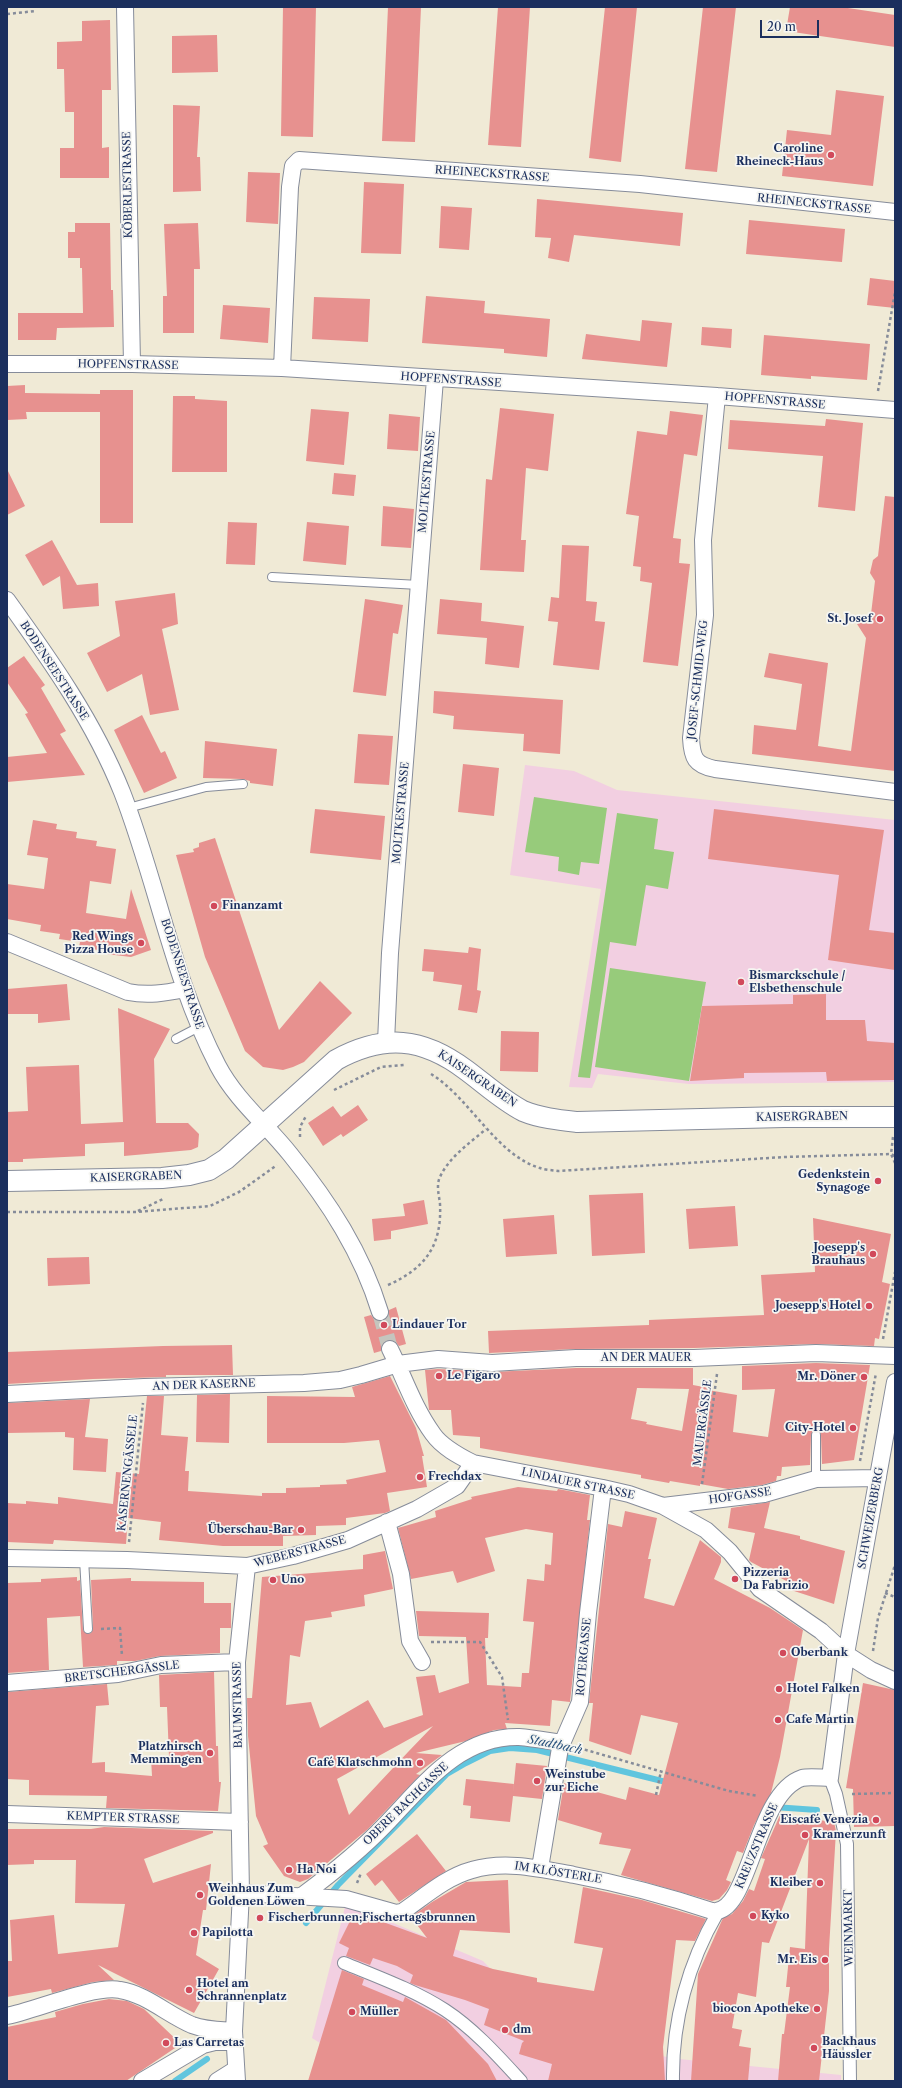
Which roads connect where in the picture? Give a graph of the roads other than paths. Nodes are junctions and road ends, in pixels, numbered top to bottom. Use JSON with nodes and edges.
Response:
{"nodes":[{"id":1,"x":125,"y":7,"type":"edge"},
{"id":2,"x":895,"y":212,"type":"edge"},
{"id":3,"x":7,"y":364,"type":"edge"},
{"id":4,"x":132,"y":364,"type":"junction"},
{"id":5,"x":282,"y":368,"type":"junction"},
{"id":6,"x":435,"y":379,"type":"junction"},
{"id":7,"x":718,"y":396,"type":"junction"},
{"id":8,"x":895,"y":410,"type":"edge"},
{"id":9,"x":272,"y":577,"type":"dead end"},
{"id":10,"x":419,"y":585,"type":"junction"},
{"id":11,"x":7,"y":600,"type":"edge"},
{"id":12,"x":243,"y":784,"type":"dead end"},
{"id":13,"x":895,"y":792,"type":"edge"},
{"id":14,"x":128,"y":808,"type":"junction"},
{"id":15,"x":7,"y":942,"type":"edge"},
{"id":16,"x":185,"y":989,"type":"junction"},
{"id":17,"x":199,"y":1026,"type":"junction"},
{"id":18,"x":176,"y":1039,"type":"dead end"},
{"id":19,"x":386,"y":1042,"type":"junction"},
{"id":20,"x":895,"y":1117,"type":"edge"},
{"id":21,"x":264,"y":1124,"type":"junction"},
{"id":22,"x":7,"y":1181,"type":"edge"},
{"id":23,"x":380,"y":1312,"type":"tunnel mouth"},
{"id":24,"x":390,"y":1348,"type":"tunnel mouth"},
{"id":25,"x":895,"y":1356,"type":"edge"},
{"id":26,"x":398,"y":1364,"type":"junction"},
{"id":27,"x":895,"y":1382,"type":"edge"},
{"id":28,"x":7,"y":1394,"type":"edge"},
{"id":29,"x":892,"y":1419,"type":"edge"},
{"id":30,"x":816,"y":1435,"type":"dead end"},
{"id":31,"x":473,"y":1463,"type":"junction"},
{"id":32,"x":878,"y":1478,"type":"junction"},
{"id":33,"x":816,"y":1479,"type":"junction"},
{"id":34,"x":603,"y":1488,"type":"junction"},
{"id":35,"x":663,"y":1506,"type":"junction"},
{"id":36,"x":387,"y":1522,"type":"junction"},
{"id":37,"x":7,"y":1558,"type":"edge"},
{"id":38,"x":84,"y":1560,"type":"junction"},
{"id":39,"x":247,"y":1566,"type":"junction"},
{"id":40,"x":88,"y":1629,"type":"road end"},
{"id":41,"x":846,"y":1654,"type":"junction"},
{"id":42,"x":237,"y":1662,"type":"junction"},
{"id":43,"x":422,"y":1662,"type":"dead end"},
{"id":44,"x":895,"y":1681,"type":"edge"},
{"id":45,"x":7,"y":1683,"type":"edge"},
{"id":46,"x":561,"y":1745,"type":"junction"},
{"id":47,"x":830,"y":1778,"type":"junction"},
{"id":48,"x":7,"y":1814,"type":"edge"},
{"id":49,"x":240,"y":1822,"type":"junction"},
{"id":50,"x":540,"y":1868,"type":"junction"},
{"id":51,"x":241,"y":1893,"type":"junction"},
{"id":52,"x":310,"y":1897,"type":"junction"},
{"id":53,"x":718,"y":1912,"type":"junction"},
{"id":54,"x":344,"y":1962,"type":"dead end"},
{"id":55,"x":7,"y":2016,"type":"edge"},
{"id":56,"x":234,"y":2036,"type":"junction"},
{"id":57,"x":236,"y":2075,"type":"edge"},
{"id":58,"x":142,"y":2081,"type":"edge"},
{"id":59,"x":217,"y":2081,"type":"edge"},
{"id":60,"x":521,"y":2081,"type":"edge"},
{"id":61,"x":673,"y":2081,"type":"edge"},
{"id":62,"x":850,"y":2081,"type":"edge"}],
"edges":[{"from":1,"to":4,"type":"street","name":"KÖBERLESTRASSE"},
{"from":2,"to":5,"type":"street","name":"RHEINECKSTRASSE"},
{"from":3,"to":4,"type":"street","name":"HOPFENSTRASSE"},
{"from":4,"to":5,"type":"street","name":"HOPFENSTRASSE"},
{"from":5,"to":6,"type":"street","name":"HOPFENSTRASSE"},
{"from":6,"to":7,"type":"street","name":"HOPFENSTRASSE"},
{"from":6,"to":10,"type":"street","name":"MOLTKESTRASSE"},
{"from":7,"to":8,"type":"street","name":"HOPFENSTRASSE"},
{"from":7,"to":13,"type":"street","name":"JOSEF-SCHMID-WEG"},
{"from":9,"to":10,"type":"lane"},
{"from":10,"to":19,"type":"street","name":"MOLTKESTRASSE"},
{"from":11,"to":14,"type":"street","name":"BODENSEESTRASSE"},
{"from":12,"to":14,"type":"lane"},
{"from":14,"to":16,"type":"street","name":"BODENSEESTRASSE"},
{"from":15,"to":16,"type":"street"},
{"from":16,"to":17,"type":"street","name":"BODENSEESTRASSE"},
{"from":17,"to":18,"type":"lane"},
{"from":17,"to":21,"type":"street","name":"BODENSEESTRASSE"},
{"from":19,"to":20,"type":"street","name":"KAISERGRABEN"},
{"from":19,"to":21,"type":"street","name":"KAISERGRABEN"},
{"from":21,"to":22,"type":"street","name":"KAISERGRABEN"},
{"from":21,"to":23,"type":"street"},
{"from":24,"to":26,"type":"street","name":"LINDAUER STRASSE"},
{"from":25,"to":26,"type":"street","name":"AN DER MAUER"},
{"from":26,"to":28,"type":"street","name":"AN DER KASERNE"},
{"from":26,"to":31,"type":"street","name":"LINDAUER STRASSE"},
{"from":27,"to":29,"type":"street","name":"SCHWEIZERBERG"},
{"from":29,"to":32,"type":"street","name":"SCHWEIZERBERG"},
{"from":30,"to":33,"type":"lane"},
{"from":31,"to":34,"type":"street","name":"LINDAUER STRASSE"},
{"from":31,"to":36,"type":"street","name":"WEBERSTRASSE"},
{"from":32,"to":33,"type":"street","name":"HOFGASSE"},
{"from":32,"to":41,"type":"street","name":"SCHWEIZERBERG"},
{"from":33,"to":35,"type":"street","name":"HOFGASSE"},
{"from":34,"to":35,"type":"street","name":"LINDAUER STRASSE"},
{"from":34,"to":46,"type":"street","name":"ROTERGASSE"},
{"from":35,"to":41,"type":"street","name":"LINDAUER STRASSE"},
{"from":36,"to":39,"type":"street","name":"WEBERSTRASSE"},
{"from":36,"to":43,"type":"street"},
{"from":37,"to":38,"type":"street","name":"WEBERSTRASSE"},
{"from":38,"to":39,"type":"street","name":"WEBERSTRASSE"},
{"from":38,"to":40,"type":"lane"},
{"from":39,"to":42,"type":"street","name":"BAUMSTRASSE"},
{"from":41,"to":44,"type":"street","name":"LINDAUER STRASSE"},
{"from":41,"to":47,"type":"street","name":"SCHWEIZERBERG"},
{"from":42,"to":45,"type":"street","name":"BRETSCHERGÄSSLE"},
{"from":42,"to":49,"type":"street","name":"BAUMSTRASSE"},
{"from":46,"to":50,"type":"street","name":"ROTERGASSE"},
{"from":46,"to":52,"type":"street","name":"OBERE BACHGASSE"},
{"from":47,"to":53,"type":"street","name":"KREUZSTRASSE"},
{"from":47,"to":62,"type":"street","name":"WEINMARKT"},
{"from":48,"to":49,"type":"street","name":"KEMPTER STRASSE"},
{"from":49,"to":51,"type":"street","name":"BAUMSTRASSE"},
{"from":50,"to":52,"type":"street","name":"IM KLÖSTERLE"},
{"from":50,"to":53,"type":"street","name":"IM KLÖSTERLE"},
{"from":51,"to":52,"type":"street","name":"IM KLÖSTERLE"},
{"from":51,"to":56,"type":"street","name":"BAUMSTRASSE"},
{"from":53,"to":61,"type":"street","name":"KREUZSTRASSE"},
{"from":54,"to":60,"type":"street"},
{"from":55,"to":56,"type":"street"},
{"from":56,"to":57,"type":"street","name":"BAUMSTRASSE"},
{"from":56,"to":58,"type":"street"},
{"from":57,"to":59,"type":"street"}]}
